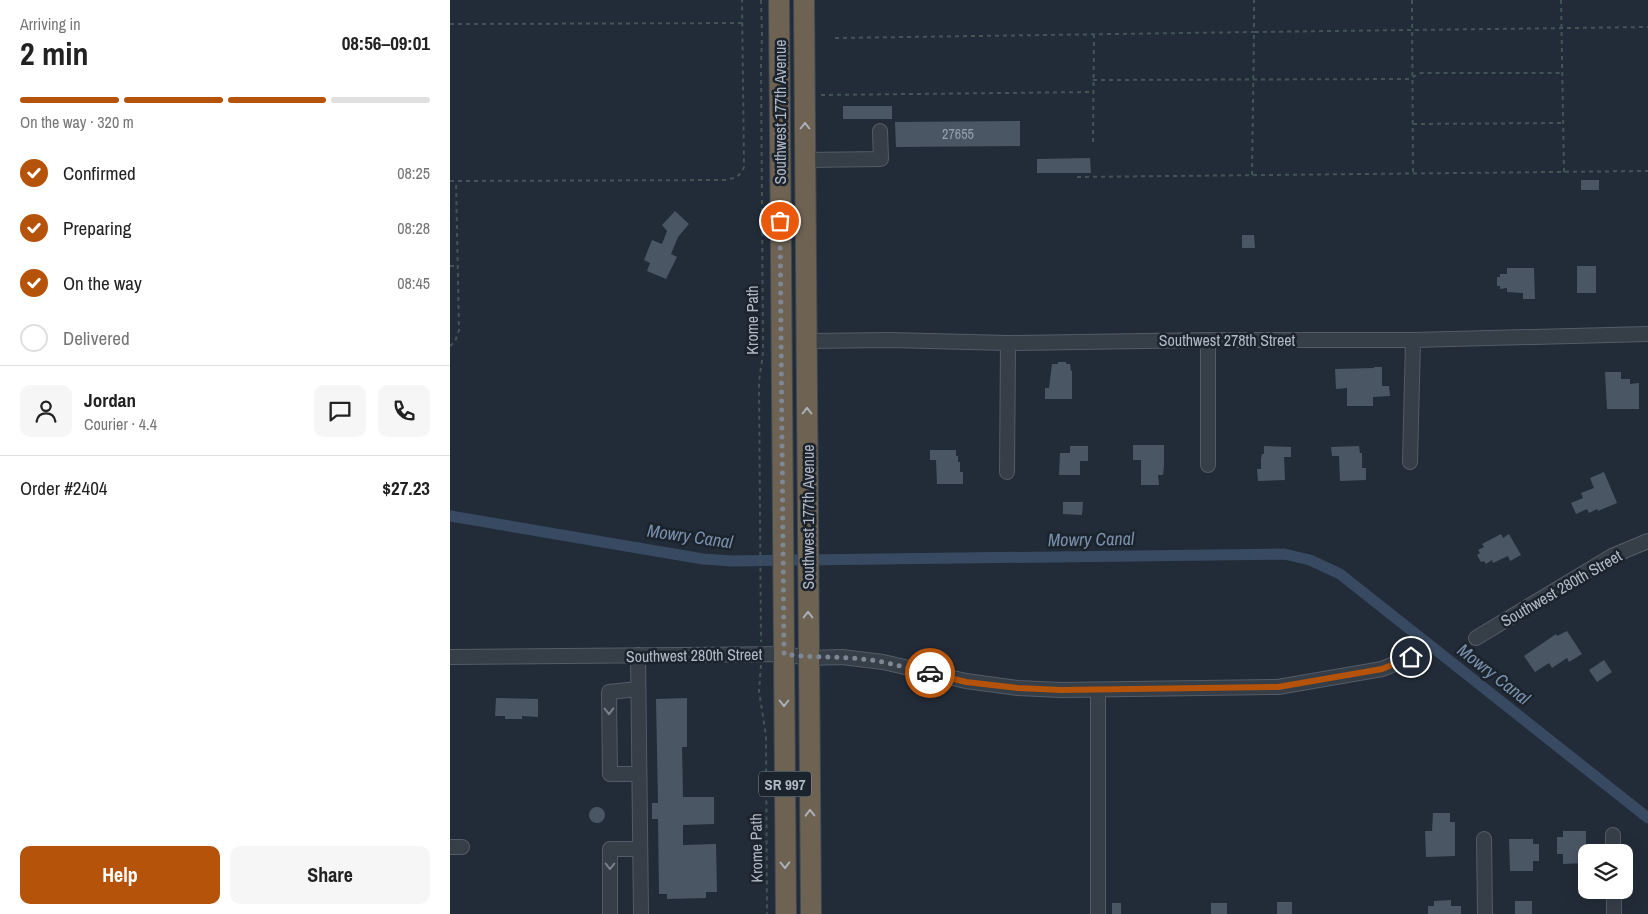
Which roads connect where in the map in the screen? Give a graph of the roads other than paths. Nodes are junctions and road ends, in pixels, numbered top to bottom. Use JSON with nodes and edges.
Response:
{"nodes":[{"id":1,"x":779,"y":0,"type":"edge"},
{"id":2,"x":804,"y":0,"type":"edge"},
{"id":3,"x":779,"y":46,"type":"junction"},
{"id":4,"x":805,"y":95,"type":"junction"},
{"id":5,"x":880,"y":131,"type":"dead end"},
{"id":6,"x":806,"y":160,"type":"junction"},
{"id":7,"x":781,"y":296,"type":"junction"},
{"id":8,"x":1648,"y":334,"type":"edge"},
{"id":9,"x":1208,"y":340,"type":"junction"},
{"id":10,"x":1413,"y":340,"type":"junction"},
{"id":11,"x":806,"y":341,"type":"junction"},
{"id":12,"x":1008,"y":343,"type":"junction"},
{"id":13,"x":1410,"y":462,"type":"dead end"},
{"id":14,"x":1208,"y":465,"type":"dead end"},
{"id":15,"x":1007,"y":472,"type":"dead end"},
{"id":16,"x":1648,"y":541,"type":"edge"},
{"id":17,"x":1476,"y":638,"type":"dead end"},
{"id":18,"x":784,"y":654,"type":"junction"},
{"id":19,"x":638,"y":655,"type":"junction"},
{"id":20,"x":450,"y":657,"type":"edge"},
{"id":21,"x":1411,"y":657,"type":"dead end"},
{"id":22,"x":809,"y":658,"type":"junction"},
{"id":23,"x":638,"y":689,"type":"junction"},
{"id":24,"x":1098,"y":690,"type":"junction"},
{"id":25,"x":639,"y":774,"type":"junction"},
{"id":26,"x":1613,"y":835,"type":"dead end"},
{"id":27,"x":1484,"y":839,"type":"dead end"},
{"id":28,"x":1613,"y":844,"type":"edge"},
{"id":29,"x":640,"y":849,"type":"junction"},
{"id":30,"x":1614,"y":899,"type":"edge"},
{"id":31,"x":610,"y":914,"type":"edge"},
{"id":32,"x":641,"y":914,"type":"edge"},
{"id":33,"x":786,"y":914,"type":"edge"},
{"id":34,"x":811,"y":914,"type":"edge"},
{"id":35,"x":1098,"y":914,"type":"edge"},
{"id":36,"x":1484,"y":914,"type":"edge"},
{"id":37,"x":1614,"y":914,"type":"edge"}],
"edges":[{"from":1,"to":3,"type":"highway","name":"Southwest 177th Avenue","number":"SR 997"},
{"from":2,"to":4,"type":"highway","name":"Southwest 177th Avenue","number":"SR 997"},
{"from":3,"to":4,"type":"highway"},
{"from":3,"to":7,"type":"highway","name":"Southwest 177th Avenue","number":"SR 997"},
{"from":6,"to":4,"type":"highway","name":"Southwest 177th Avenue","number":"SR 997","one_way":true},
{"from":5,"to":6,"type":"street"},
{"from":6,"to":11,"type":"highway","name":"Southwest 177th Avenue","number":"SR 997"},
{"from":7,"to":11,"type":"highway"},
{"from":7,"to":18,"type":"highway","name":"Southwest 177th Avenue","number":"SR 997"},
{"from":8,"to":10,"type":"street","name":"Southwest 278th Street"},
{"from":9,"to":10,"type":"street","name":"Southwest 278th Street"},
{"from":9,"to":12,"type":"street","name":"Southwest 278th Street"},
{"from":9,"to":14,"type":"street"},
{"from":10,"to":13,"type":"street"},
{"from":11,"to":12,"type":"street","name":"Southwest 278th Street"},
{"from":22,"to":11,"type":"highway","name":"Southwest 177th Avenue","number":"SR 997","one_way":true},
{"from":12,"to":15,"type":"street"},
{"from":16,"to":17,"type":"street","name":"Southwest 280th Street"},
{"from":18,"to":19,"type":"street","name":"Southwest 280th Street"},
{"from":18,"to":22,"type":"street","name":"Southwest 280th Street"},
{"from":18,"to":33,"type":"highway","name":"Southwest 177th Avenue","number":"SR 997","one_way":true},
{"from":19,"to":20,"type":"street","name":"Southwest 280th Street"},
{"from":19,"to":23,"type":"street"},
{"from":21,"to":24,"type":"street","name":"Southwest 280th Street"},
{"from":22,"to":24,"type":"street","name":"Southwest 280th Street"},
{"from":34,"to":22,"type":"highway","name":"Southwest 177th Avenue","number":"SR 997","one_way":true},
{"from":23,"to":25,"type":"street"},
{"from":23,"to":25,"type":"street","one_way":true},
{"from":24,"to":35,"type":"street"},
{"from":25,"to":29,"type":"street"},
{"from":26,"to":28,"type":"street"},
{"from":27,"to":36,"type":"street"},
{"from":29,"to":31,"type":"street","one_way":true},
{"from":29,"to":32,"type":"street"},
{"from":30,"to":37,"type":"street"}]}
